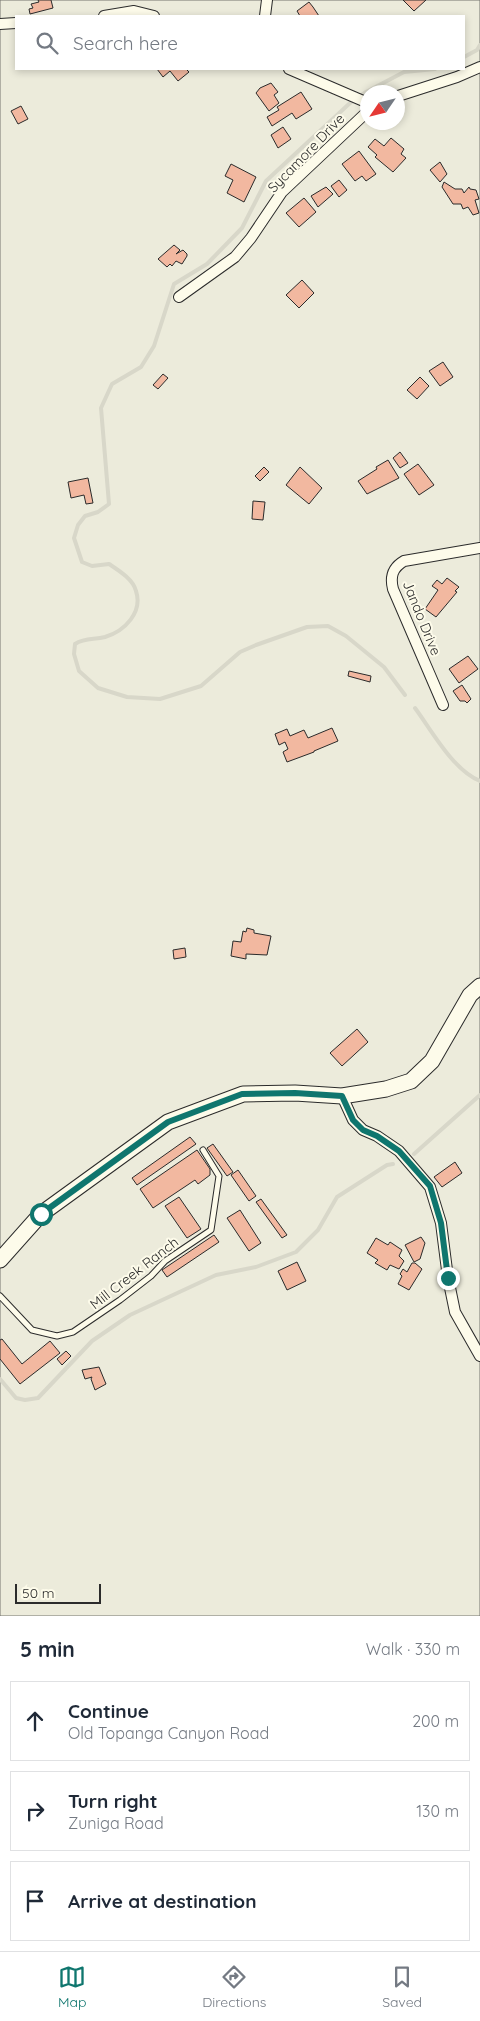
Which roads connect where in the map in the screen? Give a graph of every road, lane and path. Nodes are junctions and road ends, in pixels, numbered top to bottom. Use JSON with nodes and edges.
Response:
{"nodes":[{"id":1,"x":267,"y":0,"type":"edge"},
{"id":2,"x":110,"y":15,"type":"edge"},
{"id":3,"x":150,"y":15,"type":"edge"},
{"id":4,"x":265,"y":15,"type":"edge"},
{"id":5,"x":15,"y":23,"type":"edge"},
{"id":6,"x":0,"y":24,"type":"edge"},
{"id":7,"x":480,"y":67,"type":"edge"},
{"id":8,"x":291,"y":70,"type":"edge"},
{"id":9,"x":405,"y":94,"type":"edge"},
{"id":10,"x":360,"y":101,"type":"edge"},
{"id":11,"x":360,"y":112,"type":"edge"},
{"id":12,"x":180,"y":297,"type":"dead end"},
{"id":13,"x":480,"y":548,"type":"edge"},
{"id":14,"x":443,"y":705,"type":"dead end"},
{"id":15,"x":480,"y":986,"type":"edge"},
{"id":16,"x":342,"y":1096,"type":"junction"},
{"id":17,"x":203,"y":1150,"type":"dead end"},
{"id":18,"x":0,"y":1260,"type":"edge"},
{"id":19,"x":0,"y":1296,"type":"edge"},
{"id":20,"x":480,"y":1356,"type":"edge"}],
"edges":[{"from":1,"to":4,"type":"street"},
{"from":2,"to":3,"type":"street"},
{"from":5,"to":6,"type":"street"},
{"from":7,"to":9,"type":"street"},
{"from":8,"to":10,"type":"street"},
{"from":11,"to":12,"type":"street","name":"Sycamore Drive"},
{"from":13,"to":14,"type":"street","name":"Jando Drive"},
{"from":15,"to":16,"type":"main road"},
{"from":16,"to":18,"type":"main road"},
{"from":16,"to":20,"type":"street"},
{"from":17,"to":19,"type":"lane","name":"Mill Creek Ranch"}]}
